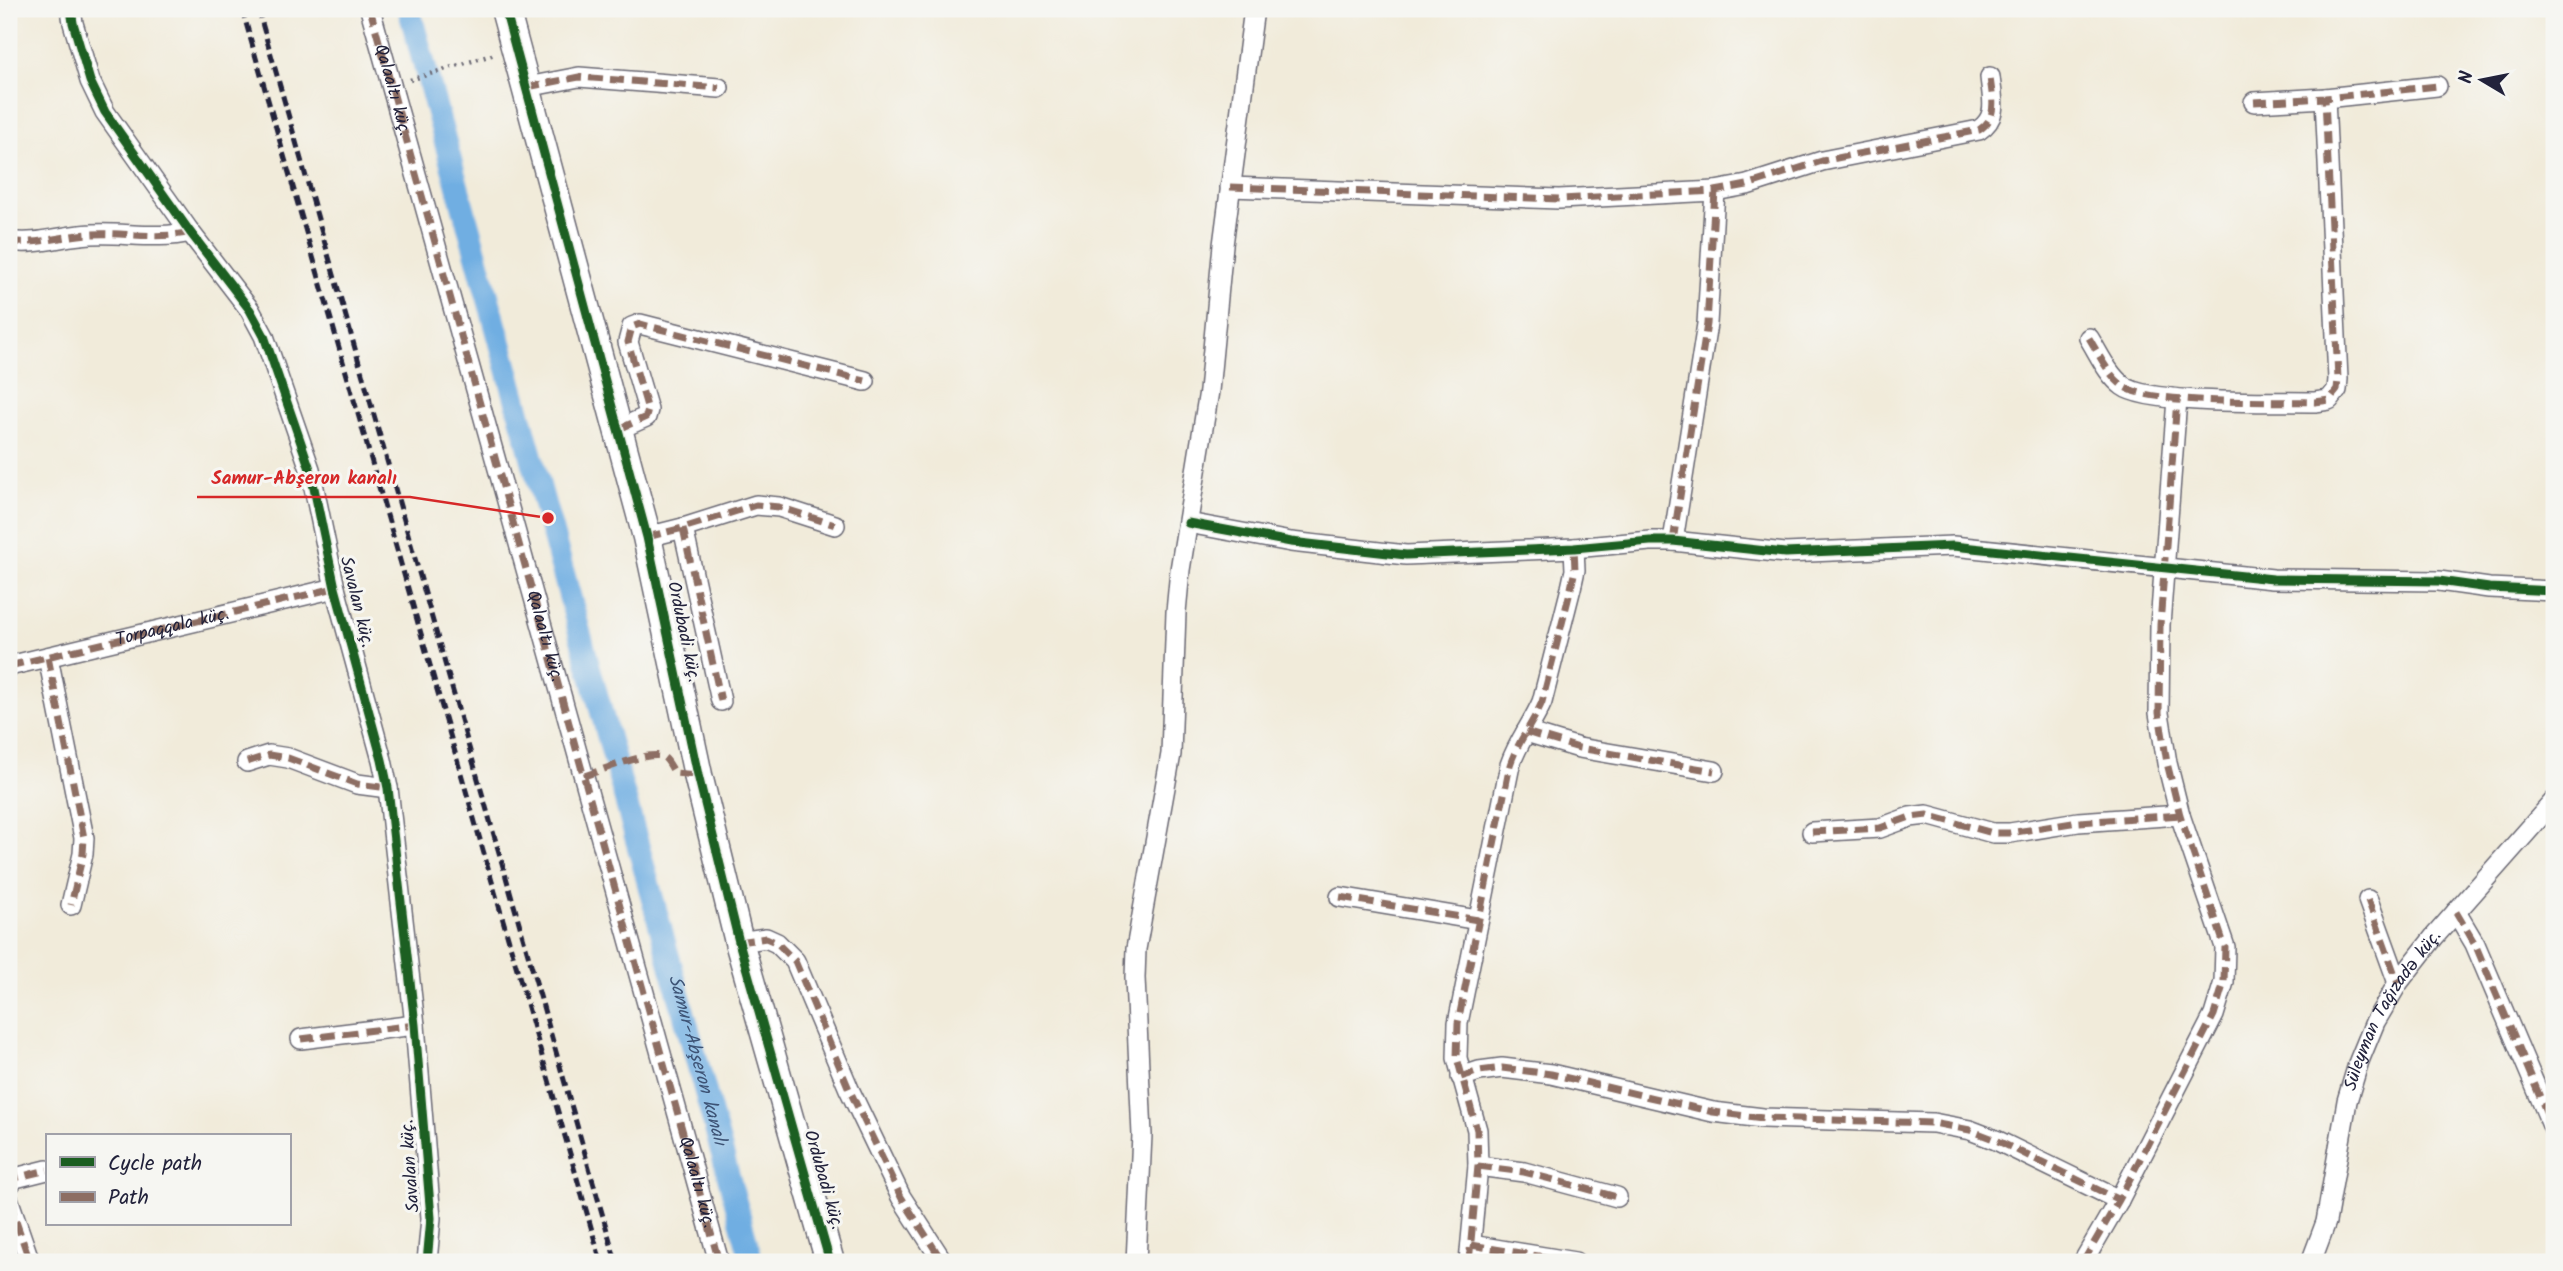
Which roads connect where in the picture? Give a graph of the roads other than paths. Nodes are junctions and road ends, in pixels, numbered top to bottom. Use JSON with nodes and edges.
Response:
{"nodes":[{"id":1,"x":71,"y":9,"type":"edge"},
{"id":2,"x":370,"y":9,"type":"edge"},
{"id":3,"x":505,"y":9,"type":"edge"},
{"id":4,"x":1254,"y":9,"type":"edge"},
{"id":5,"x":1990,"y":77,"type":"dead end"},
{"id":6,"x":2437,"y":86,"type":"dead end"},
{"id":7,"x":527,"y":87,"type":"junction"},
{"id":8,"x":719,"y":88,"type":"dead end"},
{"id":9,"x":2325,"y":98,"type":"junction"},
{"id":10,"x":2254,"y":102,"type":"dead end"},
{"id":11,"x":1230,"y":187,"type":"junction"},
{"id":12,"x":1715,"y":191,"type":"junction"},
{"id":13,"x":190,"y":232,"type":"junction"},
{"id":14,"x":9,"y":241,"type":"edge"},
{"id":15,"x":2089,"y":338,"type":"dead end"},
{"id":16,"x":865,"y":381,"type":"dead end"},
{"id":17,"x":2177,"y":399,"type":"junction"},
{"id":18,"x":619,"y":429,"type":"junction"},
{"id":19,"x":1188,"y":523,"type":"junction"},
{"id":20,"x":835,"y":525,"type":"dead end"},
{"id":21,"x":683,"y":528,"type":"junction"},
{"id":22,"x":647,"y":537,"type":"junction"},
{"id":23,"x":1674,"y":541,"type":"junction"},
{"id":24,"x":1574,"y":548,"type":"junction"},
{"id":25,"x":2165,"y":569,"type":"junction"},
{"id":26,"x":335,"y":589,"type":"junction"},
{"id":27,"x":2554,"y":591,"type":"edge"},
{"id":28,"x":48,"y":657,"type":"junction"},
{"id":29,"x":9,"y":666,"type":"edge"},
{"id":30,"x":721,"y":701,"type":"dead end"},
{"id":31,"x":1526,"y":732,"type":"junction"},
{"id":32,"x":247,"y":762,"type":"dead end"},
{"id":33,"x":1714,"y":771,"type":"dead end"},
{"id":34,"x":388,"y":788,"type":"junction"},
{"id":35,"x":2554,"y":801,"type":"edge"},
{"id":36,"x":2180,"y":815,"type":"junction"},
{"id":37,"x":1812,"y":832,"type":"dead end"},
{"id":38,"x":1340,"y":897,"type":"dead end"},
{"id":39,"x":2368,"y":900,"type":"dead end"},
{"id":40,"x":71,"y":905,"type":"dead end"},
{"id":41,"x":2456,"y":912,"type":"junction"},
{"id":42,"x":1478,"y":920,"type":"junction"},
{"id":43,"x":739,"y":942,"type":"junction"},
{"id":44,"x":2398,"y":983,"type":"junction"},
{"id":45,"x":415,"y":1025,"type":"junction"},
{"id":46,"x":301,"y":1039,"type":"dead end"},
{"id":47,"x":1461,"y":1077,"type":"junction"},
{"id":48,"x":2554,"y":1130,"type":"edge"},
{"id":49,"x":1478,"y":1166,"type":"junction"},
{"id":50,"x":46,"y":1170,"type":"edge"},
{"id":51,"x":9,"y":1185,"type":"edge"},
{"id":52,"x":1617,"y":1196,"type":"dead end"},
{"id":53,"x":2119,"y":1200,"type":"junction"},
{"id":54,"x":9,"y":1202,"type":"edge"},
{"id":55,"x":1470,"y":1254,"type":"edge"},
{"id":56,"x":30,"y":1262,"type":"edge"},
{"id":57,"x":428,"y":1262,"type":"edge"},
{"id":58,"x":719,"y":1262,"type":"edge"},
{"id":59,"x":830,"y":1262,"type":"edge"},
{"id":60,"x":943,"y":1262,"type":"edge"},
{"id":61,"x":1136,"y":1262,"type":"edge"},
{"id":62,"x":1576,"y":1262,"type":"edge"},
{"id":63,"x":2083,"y":1262,"type":"edge"},
{"id":64,"x":2311,"y":1262,"type":"edge"}],
"edges":[{"from":1,"to":13,"type":"street","name":"Savalan küç."},
{"from":2,"to":58,"type":"street","name":"Qalaaltı küç."},
{"from":3,"to":7,"type":"street","name":"Ordubadi küç."},
{"from":4,"to":11,"type":"street"},
{"from":5,"to":12,"type":"street"},
{"from":6,"to":9,"type":"street"},
{"from":7,"to":8,"type":"street"},
{"from":7,"to":18,"type":"street","name":"Ordubadi küç."},
{"from":9,"to":10,"type":"street"},
{"from":9,"to":17,"type":"street"},
{"from":11,"to":12,"type":"street"},
{"from":11,"to":19,"type":"street"},
{"from":12,"to":23,"type":"street"},
{"from":13,"to":14,"type":"street"},
{"from":13,"to":26,"type":"street","name":"Savalan küç."},
{"from":15,"to":17,"type":"street"},
{"from":16,"to":18,"type":"street"},
{"from":17,"to":25,"type":"street"},
{"from":18,"to":22,"type":"street","name":"Ordubadi küç."},
{"from":19,"to":24,"type":"street"},
{"from":19,"to":61,"type":"street"},
{"from":20,"to":21,"type":"street"},
{"from":21,"to":22,"type":"street"},
{"from":21,"to":30,"type":"street"},
{"from":22,"to":43,"type":"street","name":"Ordubadi küç."},
{"from":23,"to":24,"type":"street"},
{"from":23,"to":25,"type":"street"},
{"from":24,"to":31,"type":"street"},
{"from":25,"to":27,"type":"street"},
{"from":25,"to":36,"type":"street"},
{"from":26,"to":28,"type":"street","name":"Torpaqqala küç."},
{"from":26,"to":34,"type":"street","name":"Savalan küç."},
{"from":28,"to":29,"type":"street","name":"Torpaqqala küç."},
{"from":28,"to":40,"type":"street"},
{"from":31,"to":33,"type":"street"},
{"from":31,"to":42,"type":"street"},
{"from":32,"to":34,"type":"street"},
{"from":34,"to":45,"type":"street","name":"Savalan küç."},
{"from":35,"to":41,"type":"street","name":"Süleyman Tağızadə küç."},
{"from":36,"to":37,"type":"street"},
{"from":36,"to":53,"type":"street"},
{"from":38,"to":42,"type":"street"},
{"from":39,"to":44,"type":"street"},
{"from":41,"to":44,"type":"street","name":"Süleyman Tağızadə küç."},
{"from":41,"to":48,"type":"street"},
{"from":42,"to":47,"type":"street"},
{"from":43,"to":59,"type":"street","name":"Ordubadi küç."},
{"from":43,"to":60,"type":"street"},
{"from":44,"to":64,"type":"street","name":"Süleyman Tağızadə küç."},
{"from":45,"to":46,"type":"street"},
{"from":45,"to":57,"type":"street","name":"Savalan küç."},
{"from":47,"to":49,"type":"street"},
{"from":47,"to":53,"type":"street"},
{"from":49,"to":52,"type":"street"},
{"from":49,"to":55,"type":"street"},
{"from":50,"to":51,"type":"street"},
{"from":53,"to":63,"type":"street"},
{"from":54,"to":56,"type":"street"},
{"from":55,"to":62,"type":"street"}]}
